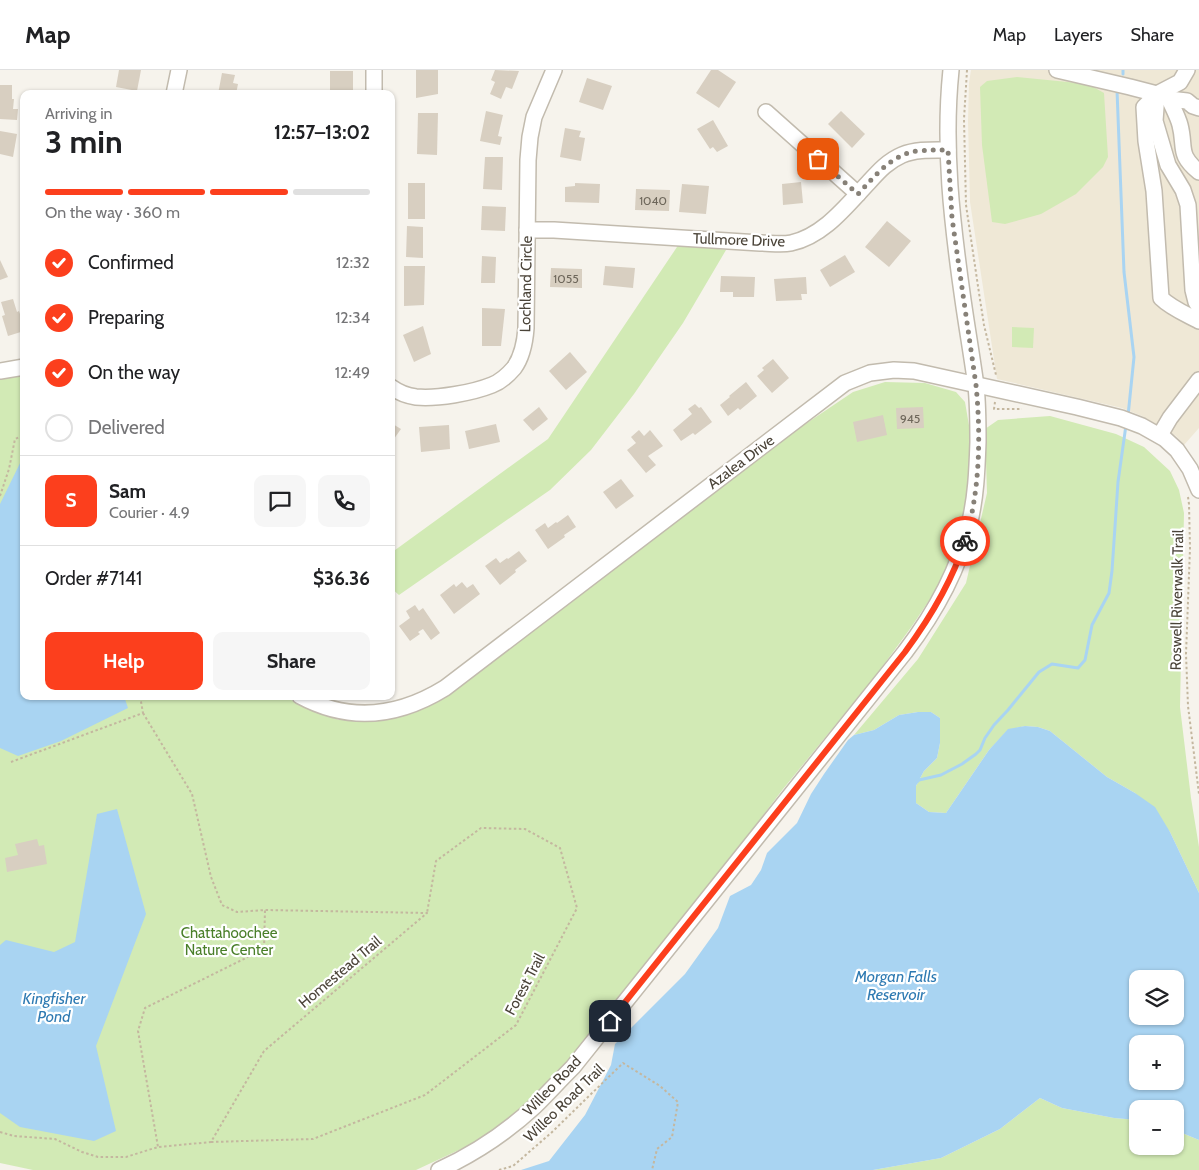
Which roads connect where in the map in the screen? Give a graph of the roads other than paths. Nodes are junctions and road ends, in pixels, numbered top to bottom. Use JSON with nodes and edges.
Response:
{"nodes":[{"id":1,"x":179,"y":70,"type":"edge"},
{"id":2,"x":374,"y":70,"type":"edge"},
{"id":3,"x":554,"y":70,"type":"edge"},
{"id":4,"x":951,"y":70,"type":"edge"},
{"id":5,"x":1057,"y":70,"type":"edge"},
{"id":6,"x":1187,"y":70,"type":"edge"},
{"id":7,"x":175,"y":90,"type":"edge"},
{"id":8,"x":374,"y":90,"type":"edge"},
{"id":9,"x":1199,"y":96,"type":"edge"},
{"id":10,"x":1163,"y":97,"type":"junction"},
{"id":11,"x":1199,"y":108,"type":"edge"},
{"id":12,"x":766,"y":112,"type":"dead end"},
{"id":13,"x":948,"y":150,"type":"junction"},
{"id":14,"x":1199,"y":172,"type":"edge"},
{"id":15,"x":858,"y":194,"type":"junction"},
{"id":16,"x":527,"y":230,"type":"junction"},
{"id":17,"x":1199,"y":307,"type":"edge"},
{"id":18,"x":1199,"y":321,"type":"edge"},
{"id":19,"x":20,"y":368,"type":"edge"},
{"id":20,"x":0,"y":371,"type":"edge"},
{"id":21,"x":1199,"y":380,"type":"edge"},
{"id":22,"x":976,"y":385,"type":"junction"},
{"id":23,"x":395,"y":389,"type":"edge"},
{"id":24,"x":1160,"y":435,"type":"junction"},
{"id":25,"x":1193,"y":492,"type":"edge"},
{"id":26,"x":307,"y":700,"type":"edge"},
{"id":27,"x":439,"y":1170,"type":"edge"}],
"edges":[{"from":1,"to":7,"type":"street"},
{"from":2,"to":8,"type":"street"},
{"from":3,"to":16,"type":"street","name":"Lochland Circle"},
{"from":4,"to":13,"type":"street","name":"Willeo Road"},
{"from":5,"to":10,"type":"street"},
{"from":6,"to":10,"type":"street"},
{"from":9,"to":10,"type":"street"},
{"from":10,"to":11,"type":"street"},
{"from":10,"to":14,"type":"street"},
{"from":10,"to":17,"type":"street"},
{"from":10,"to":18,"type":"street"},
{"from":12,"to":15,"type":"street"},
{"from":13,"to":15,"type":"street","name":"Tullmore Drive"},
{"from":13,"to":22,"type":"street","name":"Willeo Road"},
{"from":15,"to":16,"type":"street","name":"Tullmore Drive"},
{"from":16,"to":23,"type":"street","name":"Lochland Circle"},
{"from":19,"to":20,"type":"street"},
{"from":21,"to":24,"type":"street"},
{"from":22,"to":24,"type":"street","name":"Azalea Drive"},
{"from":22,"to":26,"type":"street","name":"Azalea Drive"},
{"from":22,"to":27,"type":"street","name":"Willeo Road"},
{"from":24,"to":25,"type":"street","name":"Azalea Drive"}]}
